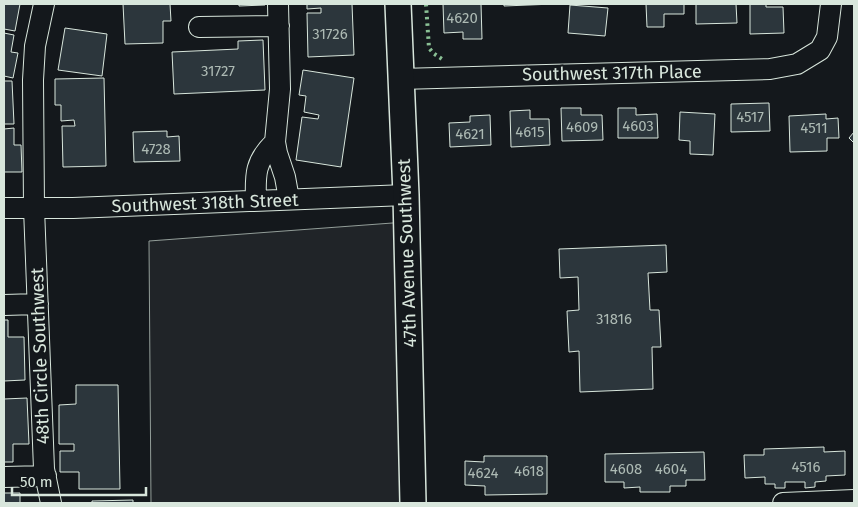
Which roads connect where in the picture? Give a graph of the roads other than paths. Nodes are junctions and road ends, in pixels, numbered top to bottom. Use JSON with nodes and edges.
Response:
{"nodes":[{"id":1,"x":44,"y":4,"type":"edge"},
{"id":2,"x":278,"y":4,"type":"edge"},
{"id":3,"x":398,"y":4,"type":"edge"},
{"id":4,"x":831,"y":4,"type":"edge"},
{"id":5,"x":279,"y":26,"type":"junction"},
{"id":6,"x":199,"y":27,"type":"dead end"},
{"id":7,"x":400,"y":79,"type":"junction"},
{"id":8,"x":275,"y":142,"type":"junction"},
{"id":9,"x":406,"y":195,"type":"junction"},
{"id":10,"x":289,"y":199,"type":"junction"},
{"id":11,"x":256,"y":200,"type":"junction"},
{"id":12,"x":4,"y":208,"type":"edge"},
{"id":13,"x":34,"y":208,"type":"junction"},
{"id":14,"x":38,"y":304,"type":"junction"},
{"id":15,"x":4,"y":305,"type":"edge"},
{"id":16,"x":46,"y":476,"type":"junction"},
{"id":17,"x":4,"y":478,"type":"edge"},
{"id":18,"x":854,"y":500,"type":"edge"},
{"id":19,"x":51,"y":503,"type":"edge"},
{"id":20,"x":413,"y":503,"type":"edge"},
{"id":21,"x":783,"y":503,"type":"edge"}],
"edges":[{"from":1,"to":13,"type":"street","name":"48th Circle Southwest"},
{"from":2,"to":5,"type":"street"},
{"from":3,"to":7,"type":"main road","name":"47th Avenue Southwest"},
{"from":4,"to":7,"type":"street","name":"Southwest 317th Place"},
{"from":5,"to":6,"type":"street"},
{"from":5,"to":8,"type":"street"},
{"from":7,"to":9,"type":"main road","name":"47th Avenue Southwest"},
{"from":8,"to":10,"type":"street"},
{"from":8,"to":11,"type":"street"},
{"from":9,"to":10,"type":"street","name":"Southwest 318th Street"},
{"from":9,"to":20,"type":"main road","name":"47th Avenue Southwest"},
{"from":10,"to":11,"type":"street","name":"Southwest 318th Street"},
{"from":11,"to":13,"type":"street","name":"Southwest 318th Street"},
{"from":12,"to":13,"type":"street","name":"Southwest 318th Street"},
{"from":13,"to":14,"type":"street","name":"48th Circle Southwest"},
{"from":14,"to":15,"type":"street"},
{"from":14,"to":16,"type":"street","name":"48th Circle Southwest"},
{"from":16,"to":17,"type":"street"},
{"from":16,"to":19,"type":"street","name":"48th Circle Southwest"},
{"from":18,"to":21,"type":"street"}]}
